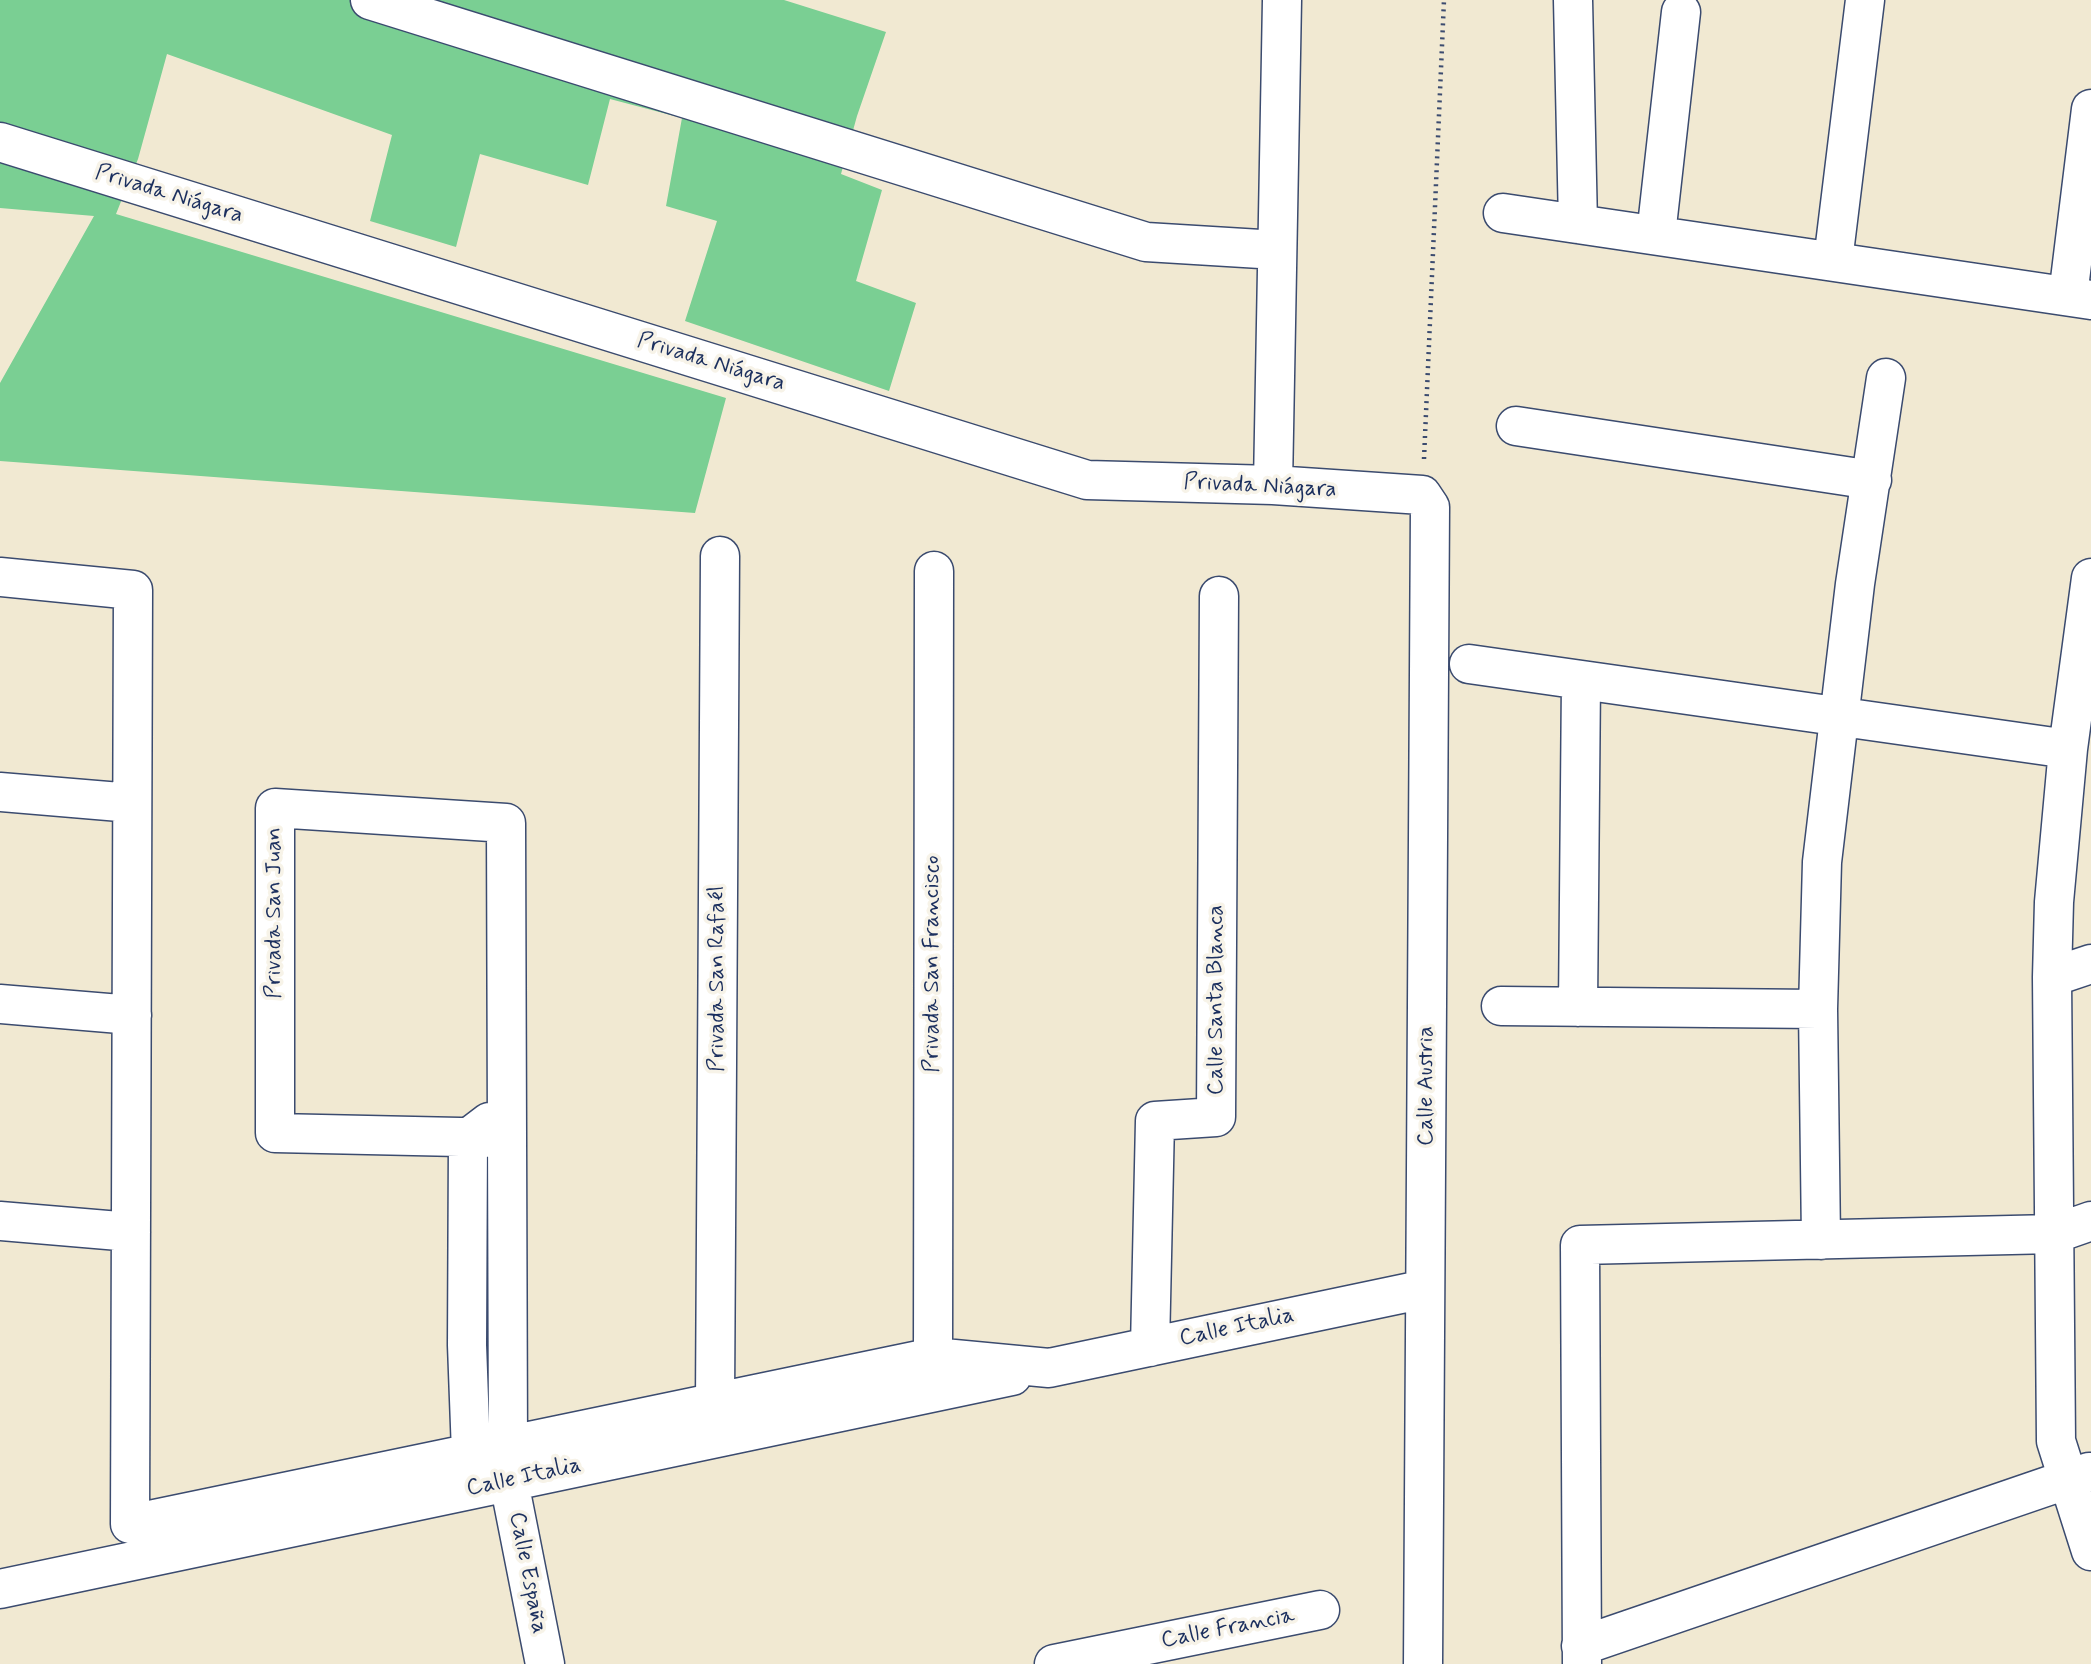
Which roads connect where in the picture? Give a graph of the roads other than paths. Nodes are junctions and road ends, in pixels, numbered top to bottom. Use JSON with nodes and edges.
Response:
{"nodes":[{"id":1,"x":370,"y":0,"type":"edge"},
{"id":2,"x":1282,"y":0,"type":"edge"},
{"id":3,"x":1573,"y":0,"type":"edge"},
{"id":4,"x":1865,"y":0,"type":"edge"},
{"id":5,"x":1681,"y":12,"type":"dead end"},
{"id":6,"x":2091,"y":109,"type":"edge"},
{"id":7,"x":0,"y":142,"type":"edge"},
{"id":8,"x":1503,"y":213,"type":"dead end"},
{"id":9,"x":1578,"y":224,"type":"junction"},
{"id":10,"x":1656,"y":235,"type":"junction"},
{"id":11,"x":1277,"y":250,"type":"junction"},
{"id":12,"x":1833,"y":261,"type":"junction"},
{"id":13,"x":2079,"y":298,"type":"edge"},
{"id":14,"x":1886,"y":378,"type":"dead end"},
{"id":15,"x":1516,"y":426,"type":"dead end"},
{"id":16,"x":1872,"y":480,"type":"junction"},
{"id":17,"x":1273,"y":485,"type":"junction"},
{"id":18,"x":1426,"y":501,"type":"joint"},
{"id":19,"x":720,"y":556,"type":"dead end"},
{"id":20,"x":934,"y":571,"type":"dead end"},
{"id":21,"x":0,"y":578,"type":"edge"},
{"id":22,"x":2091,"y":578,"type":"edge"},
{"id":23,"x":1219,"y":596,"type":"dead end"},
{"id":24,"x":1469,"y":664,"type":"dead end"},
{"id":25,"x":1580,"y":680,"type":"junction"},
{"id":26,"x":1840,"y":718,"type":"junction"},
{"id":27,"x":2068,"y":749,"type":"junction"},
{"id":28,"x":0,"y":792,"type":"edge"},
{"id":29,"x":132,"y":803,"type":"junction"},
{"id":30,"x":2091,"y":964,"type":"edge"},
{"id":31,"x":2052,"y":977,"type":"junction"},
{"id":32,"x":0,"y":1004,"type":"edge"},
{"id":33,"x":1501,"y":1006,"type":"dead end"},
{"id":34,"x":1578,"y":1007,"type":"junction"},
{"id":35,"x":1818,"y":1009,"type":"junction"},
{"id":36,"x":131,"y":1015,"type":"junction"},
{"id":37,"x":506,"y":1123,"type":"junction"},
{"id":38,"x":468,"y":1138,"type":"junction"},
{"id":39,"x":0,"y":1222,"type":"edge"},
{"id":40,"x":2091,"y":1222,"type":"edge"},
{"id":41,"x":131,"y":1232,"type":"junction"},
{"id":42,"x":2054,"y":1234,"type":"junction"},
{"id":43,"x":1821,"y":1240,"type":"junction"},
{"id":44,"x":1425,"y":1289,"type":"junction"},
{"id":45,"x":1150,"y":1347,"type":"junction"},
{"id":46,"x":933,"y":1357,"type":"junction"},
{"id":47,"x":1049,"y":1368,"type":"junction"},
{"id":48,"x":715,"y":1402,"type":"junction"},
{"id":49,"x":471,"y":1453,"type":"junction"},
{"id":50,"x":508,"y":1464,"type":"junction"},
{"id":51,"x":2079,"y":1476,"type":"edge"},
{"id":52,"x":2091,"y":1551,"type":"edge"},
{"id":53,"x":0,"y":1588,"type":"edge"},
{"id":54,"x":1320,"y":1610,"type":"dead end"},
{"id":55,"x":1581,"y":1655,"type":"edge"},
{"id":56,"x":545,"y":1664,"type":"edge"},
{"id":57,"x":1054,"y":1664,"type":"edge"},
{"id":58,"x":1423,"y":1664,"type":"edge"}],
"edges":[{"from":1,"to":11,"type":"street"},
{"from":2,"to":11,"type":"street"},
{"from":3,"to":9,"type":"street"},
{"from":4,"to":12,"type":"street"},
{"from":5,"to":10,"type":"street"},
{"from":6,"to":13,"type":"street"},
{"from":7,"to":17,"type":"street","name":"Privada Niágara"},
{"from":8,"to":9,"type":"street"},
{"from":9,"to":10,"type":"street"},
{"from":10,"to":12,"type":"street"},
{"from":11,"to":17,"type":"street"},
{"from":12,"to":13,"type":"street"},
{"from":14,"to":16,"type":"street"},
{"from":15,"to":16,"type":"street"},
{"from":16,"to":26,"type":"street"},
{"from":17,"to":18,"type":"street","name":"Privada Niágara"},
{"from":18,"to":44,"type":"street","name":"Calle Austria"},
{"from":19,"to":48,"type":"street","name":"Privada San Rafaél"},
{"from":20,"to":46,"type":"street","name":"Privada San Francisco"},
{"from":21,"to":29,"type":"street"},
{"from":22,"to":27,"type":"street"},
{"from":23,"to":45,"type":"street","name":"Calle Santa Blanca"},
{"from":24,"to":25,"type":"street"},
{"from":25,"to":26,"type":"street"},
{"from":25,"to":34,"type":"street"},
{"from":26,"to":27,"type":"street"},
{"from":26,"to":35,"type":"street"},
{"from":27,"to":31,"type":"street"},
{"from":28,"to":29,"type":"street"},
{"from":29,"to":36,"type":"street"},
{"from":30,"to":31,"type":"street"},
{"from":31,"to":42,"type":"street"},
{"from":32,"to":36,"type":"street"},
{"from":33,"to":34,"type":"street"},
{"from":34,"to":35,"type":"street"},
{"from":35,"to":43,"type":"street"},
{"from":36,"to":41,"type":"street"},
{"from":37,"to":38,"type":"street","name":"Privada San Juan"},
{"from":37,"to":38,"type":"street","name":"Privada San Juan"},
{"from":37,"to":50,"type":"street","name":"Privada San Juan"},
{"from":38,"to":49,"type":"street"},
{"from":39,"to":41,"type":"street"},
{"from":40,"to":42,"type":"street"},
{"from":41,"to":49,"type":"street","name":"Calle Italia"},
{"from":42,"to":43,"type":"street"},
{"from":42,"to":51,"type":"street"},
{"from":43,"to":55,"type":"street"},
{"from":44,"to":45,"type":"street","name":"Calle Italia"},
{"from":44,"to":58,"type":"street","name":"Calle Austria"},
{"from":45,"to":47,"type":"street","name":"Calle Italia"},
{"from":46,"to":47,"type":"street","name":"Calle Italia"},
{"from":46,"to":48,"type":"street","name":"Calle Italia"},
{"from":47,"to":50,"type":"street","name":"Calle Italia"},
{"from":48,"to":50,"type":"street","name":"Calle Italia"},
{"from":49,"to":50,"type":"street","name":"Calle Italia"},
{"from":50,"to":53,"type":"street","name":"Calle Italia"},
{"from":50,"to":56,"type":"street","name":"Calle España"},
{"from":51,"to":52,"type":"street"},
{"from":51,"to":55,"type":"street"},
{"from":54,"to":57,"type":"street","name":"Calle Francia"}]}
